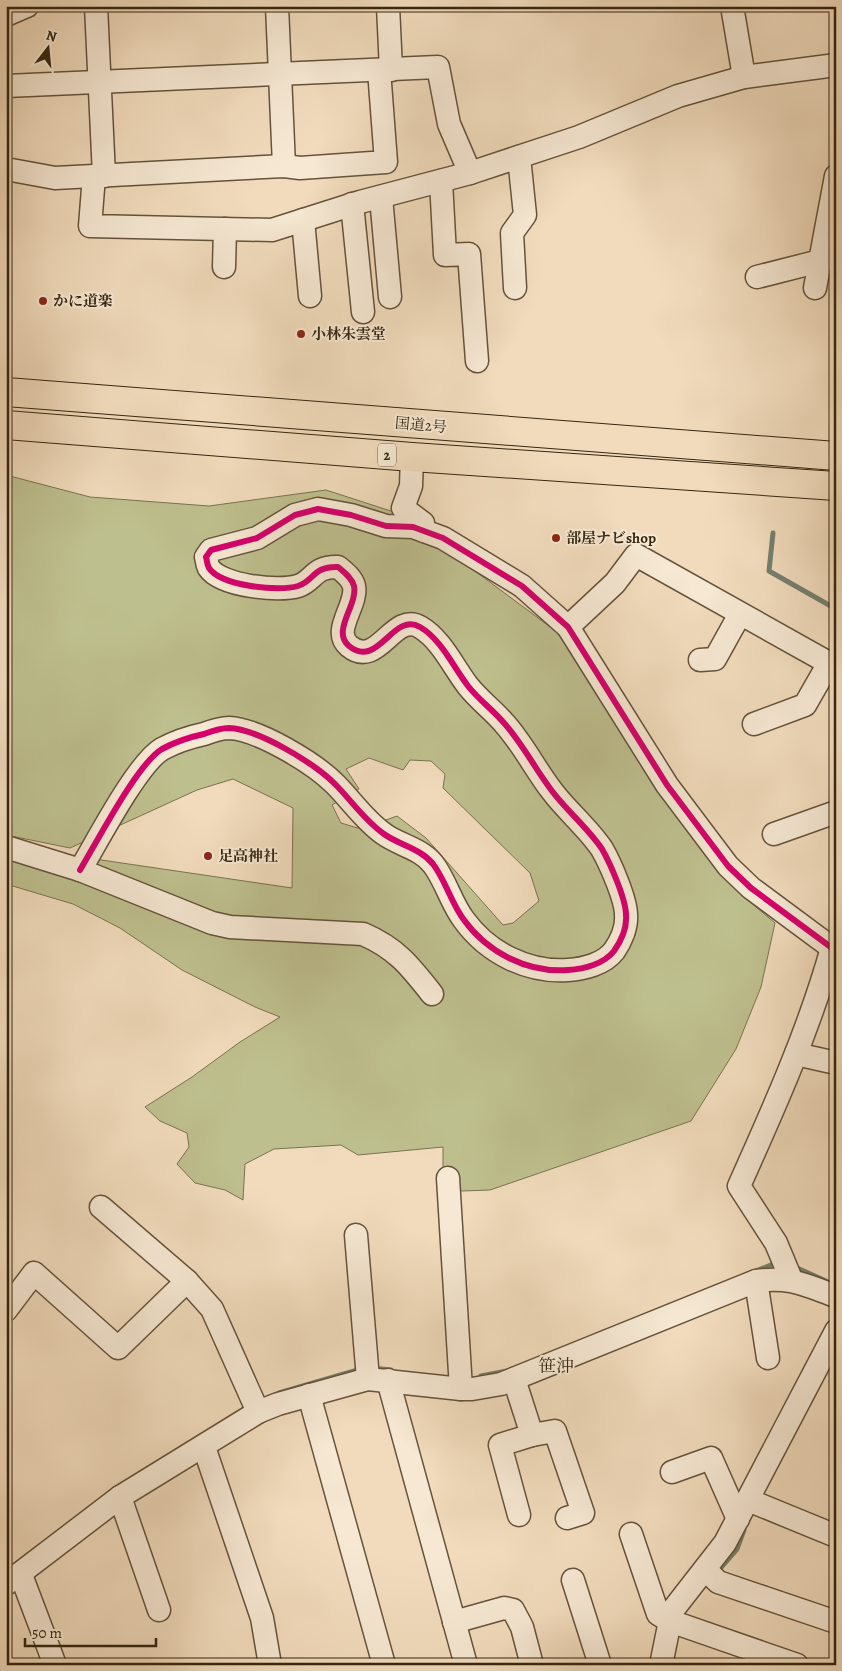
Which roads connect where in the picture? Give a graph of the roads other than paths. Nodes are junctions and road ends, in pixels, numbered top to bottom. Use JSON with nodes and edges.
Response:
{"nodes":[{"id":1,"x":27,"y":6,"type":"edge"},
{"id":2,"x":96,"y":6,"type":"edge"},
{"id":3,"x":277,"y":6,"type":"edge"},
{"id":4,"x":388,"y":6,"type":"edge"},
{"id":5,"x":732,"y":6,"type":"edge"},
{"id":6,"x":6,"y":15,"type":"edge"},
{"id":7,"x":836,"y":65,"type":"edge"},
{"id":8,"x":385,"y":70,"type":"junction"},
{"id":9,"x":280,"y":75,"type":"junction"},
{"id":10,"x":744,"y":77,"type":"junction"},
{"id":11,"x":99,"y":82,"type":"junction"},
{"id":12,"x":6,"y":86,"type":"edge"},
{"id":13,"x":519,"y":157,"type":"junction"},
{"id":14,"x":284,"y":166,"type":"junction"},
{"id":15,"x":6,"y":169,"type":"edge"},
{"id":16,"x":470,"y":173,"type":"junction"},
{"id":17,"x":99,"y":176,"type":"junction"},
{"id":18,"x":836,"y":176,"type":"edge"},
{"id":19,"x":441,"y":181,"type":"junction"},
{"id":20,"x":381,"y":197,"type":"junction"},
{"id":21,"x":352,"y":204,"type":"junction"},
{"id":22,"x":303,"y":220,"type":"junction"},
{"id":23,"x":225,"y":229,"type":"junction"},
{"id":24,"x":820,"y":262,"type":"junction"},
{"id":25,"x":224,"y":267,"type":"dead end"},
{"id":26,"x":757,"y":277,"type":"dead end"},
{"id":27,"x":516,"y":288,"type":"dead end"},
{"id":28,"x":815,"y":288,"type":"dead end"},
{"id":29,"x":310,"y":296,"type":"dead end"},
{"id":30,"x":390,"y":297,"type":"dead end"},
{"id":31,"x":363,"y":312,"type":"dead end"},
{"id":32,"x":477,"y":361,"type":"dead end"},
{"id":33,"x":6,"y":392,"type":"edge"},
{"id":34,"x":6,"y":425,"type":"edge"},
{"id":35,"x":561,"y":436,"type":"junction"},
{"id":36,"x":836,"y":441,"type":"edge"},
{"id":37,"x":836,"y":456,"type":"edge"},
{"id":38,"x":412,"y":457,"type":"junction"},
{"id":39,"x":769,"y":481,"type":"junction"},
{"id":40,"x":836,"y":486,"type":"edge"},
{"id":41,"x":836,"y":503,"type":"edge"},
{"id":42,"x":424,"y":531,"type":"junction"},
{"id":43,"x":740,"y":614,"type":"junction"},
{"id":44,"x":568,"y":627,"type":"junction"},
{"id":45,"x":700,"y":660,"type":"dead end"},
{"id":46,"x":832,"y":665,"type":"edge"},
{"id":47,"x":754,"y":724,"type":"dead end"},
{"id":48,"x":836,"y":812,"type":"edge"},
{"id":49,"x":774,"y":834,"type":"dead end"},
{"id":50,"x":6,"y":847,"type":"edge"},
{"id":51,"x":80,"y":870,"type":"junction"},
{"id":52,"x":834,"y":947,"type":"edge"},
{"id":53,"x":432,"y":994,"type":"dead end"},
{"id":54,"x":796,"y":1054,"type":"junction"},
{"id":55,"x":836,"y":1064,"type":"edge"},
{"id":56,"x":448,"y":1178,"type":"dead end"},
{"id":57,"x":101,"y":1207,"type":"dead end"},
{"id":58,"x":356,"y":1235,"type":"dead end"},
{"id":59,"x":756,"y":1280,"type":"junction"},
{"id":60,"x":791,"y":1280,"type":"junction"},
{"id":61,"x":187,"y":1281,"type":"junction"},
{"id":62,"x":836,"y":1296,"type":"edge"},
{"id":63,"x":6,"y":1310,"type":"edge"},
{"id":64,"x":836,"y":1331,"type":"edge"},
{"id":65,"x":768,"y":1358,"type":"dead end"},
{"id":66,"x":373,"y":1374,"type":"junction"},
{"id":67,"x":514,"y":1379,"type":"junction"},
{"id":68,"x":460,"y":1382,"type":"junction"},
{"id":69,"x":309,"y":1395,"type":"junction"},
{"id":70,"x":256,"y":1407,"type":"junction"},
{"id":71,"x":532,"y":1435,"type":"junction"},
{"id":72,"x":204,"y":1447,"type":"junction"},
{"id":73,"x":672,"y":1472,"type":"dead end"},
{"id":74,"x":120,"y":1497,"type":"junction"},
{"id":75,"x":750,"y":1507,"type":"junction"},
{"id":76,"x":519,"y":1515,"type":"dead end"},
{"id":77,"x":566,"y":1518,"type":"dead end"},
{"id":78,"x":631,"y":1534,"type":"dead end"},
{"id":79,"x":836,"y":1536,"type":"edge"},
{"id":80,"x":711,"y":1575,"type":"junction"},
{"id":81,"x":14,"y":1579,"type":"edge"},
{"id":82,"x":573,"y":1580,"type":"dead end"},
{"id":83,"x":159,"y":1610,"type":"dead end"},
{"id":84,"x":454,"y":1622,"type":"junction"},
{"id":85,"x":836,"y":1622,"type":"edge"},
{"id":86,"x":676,"y":1623,"type":"junction"},
{"id":87,"x":55,"y":1665,"type":"edge"},
{"id":88,"x":269,"y":1665,"type":"edge"},
{"id":89,"x":384,"y":1665,"type":"edge"},
{"id":90,"x":466,"y":1665,"type":"edge"},
{"id":91,"x":532,"y":1665,"type":"edge"},
{"id":92,"x":600,"y":1665,"type":"edge"},
{"id":93,"x":661,"y":1665,"type":"edge"},
{"id":94,"x":797,"y":1665,"type":"edge"}],
"edges":[{"from":1,"to":6,"type":"street"},
{"from":2,"to":11,"type":"street"},
{"from":3,"to":9,"type":"street"},
{"from":4,"to":8,"type":"street"},
{"from":5,"to":10,"type":"street"},
{"from":7,"to":10,"type":"street"},
{"from":8,"to":9,"type":"street"},
{"from":8,"to":14,"type":"street"},
{"from":8,"to":16,"type":"street"},
{"from":9,"to":11,"type":"street"},
{"from":9,"to":14,"type":"street"},
{"from":10,"to":13,"type":"street"},
{"from":11,"to":12,"type":"street"},
{"from":11,"to":17,"type":"street"},
{"from":13,"to":16,"type":"street"},
{"from":13,"to":27,"type":"street"},
{"from":14,"to":17,"type":"street"},
{"from":15,"to":17,"type":"street"},
{"from":16,"to":19,"type":"street"},
{"from":17,"to":23,"type":"street"},
{"from":18,"to":24,"type":"street"},
{"from":19,"to":20,"type":"street"},
{"from":19,"to":32,"type":"street"},
{"from":20,"to":21,"type":"street"},
{"from":20,"to":30,"type":"street"},
{"from":21,"to":22,"type":"street"},
{"from":21,"to":31,"type":"street"},
{"from":22,"to":23,"type":"street"},
{"from":22,"to":29,"type":"street"},
{"from":23,"to":25,"type":"street"},
{"from":24,"to":26,"type":"street"},
{"from":24,"to":28,"type":"street"},
{"from":33,"to":35,"type":"highway","name":"国道2号","number":"2"},
{"from":34,"to":38,"type":"highway","number":"2"},
{"from":35,"to":36,"type":"highway"},
{"from":35,"to":37,"type":"highway","name":"国道2号","number":"2"},
{"from":38,"to":39,"type":"highway","number":"2"},
{"from":38,"to":42,"type":"street"},
{"from":39,"to":40,"type":"highway","number":"2"},
{"from":39,"to":41,"type":"highway"},
{"from":42,"to":44,"type":"street"},
{"from":42,"to":51,"type":"street"},
{"from":43,"to":44,"type":"street"},
{"from":43,"to":45,"type":"street"},
{"from":43,"to":46,"type":"street"},
{"from":44,"to":52,"type":"street"},
{"from":46,"to":47,"type":"street"},
{"from":48,"to":49,"type":"street"},
{"from":50,"to":51,"type":"street"},
{"from":51,"to":53,"type":"street"},
{"from":52,"to":54,"type":"street"},
{"from":54,"to":55,"type":"street"},
{"from":54,"to":60,"type":"street"},
{"from":56,"to":68,"type":"street"},
{"from":57,"to":61,"type":"street"},
{"from":58,"to":66,"type":"street"},
{"from":59,"to":60,"type":"street"},
{"from":59,"to":65,"type":"street"},
{"from":59,"to":67,"type":"street"},
{"from":60,"to":62,"type":"street"},
{"from":61,"to":63,"type":"street"},
{"from":61,"to":70,"type":"street"},
{"from":64,"to":75,"type":"street"},
{"from":66,"to":68,"type":"street"},
{"from":66,"to":69,"type":"street"},
{"from":66,"to":84,"type":"street"},
{"from":67,"to":68,"type":"street"},
{"from":67,"to":71,"type":"street"},
{"from":69,"to":70,"type":"street"},
{"from":69,"to":89,"type":"street"},
{"from":70,"to":72,"type":"street"},
{"from":71,"to":76,"type":"street"},
{"from":71,"to":77,"type":"street"},
{"from":72,"to":74,"type":"street"},
{"from":72,"to":88,"type":"street"},
{"from":73,"to":75,"type":"street"},
{"from":74,"to":81,"type":"street"},
{"from":74,"to":83,"type":"street"},
{"from":75,"to":79,"type":"street"},
{"from":75,"to":80,"type":"street"},
{"from":78,"to":86,"type":"street"},
{"from":80,"to":85,"type":"street"},
{"from":80,"to":86,"type":"street"},
{"from":81,"to":87,"type":"street"},
{"from":82,"to":92,"type":"street"},
{"from":84,"to":90,"type":"street"},
{"from":84,"to":91,"type":"street"},
{"from":86,"to":93,"type":"street"},
{"from":86,"to":94,"type":"street"}]}
